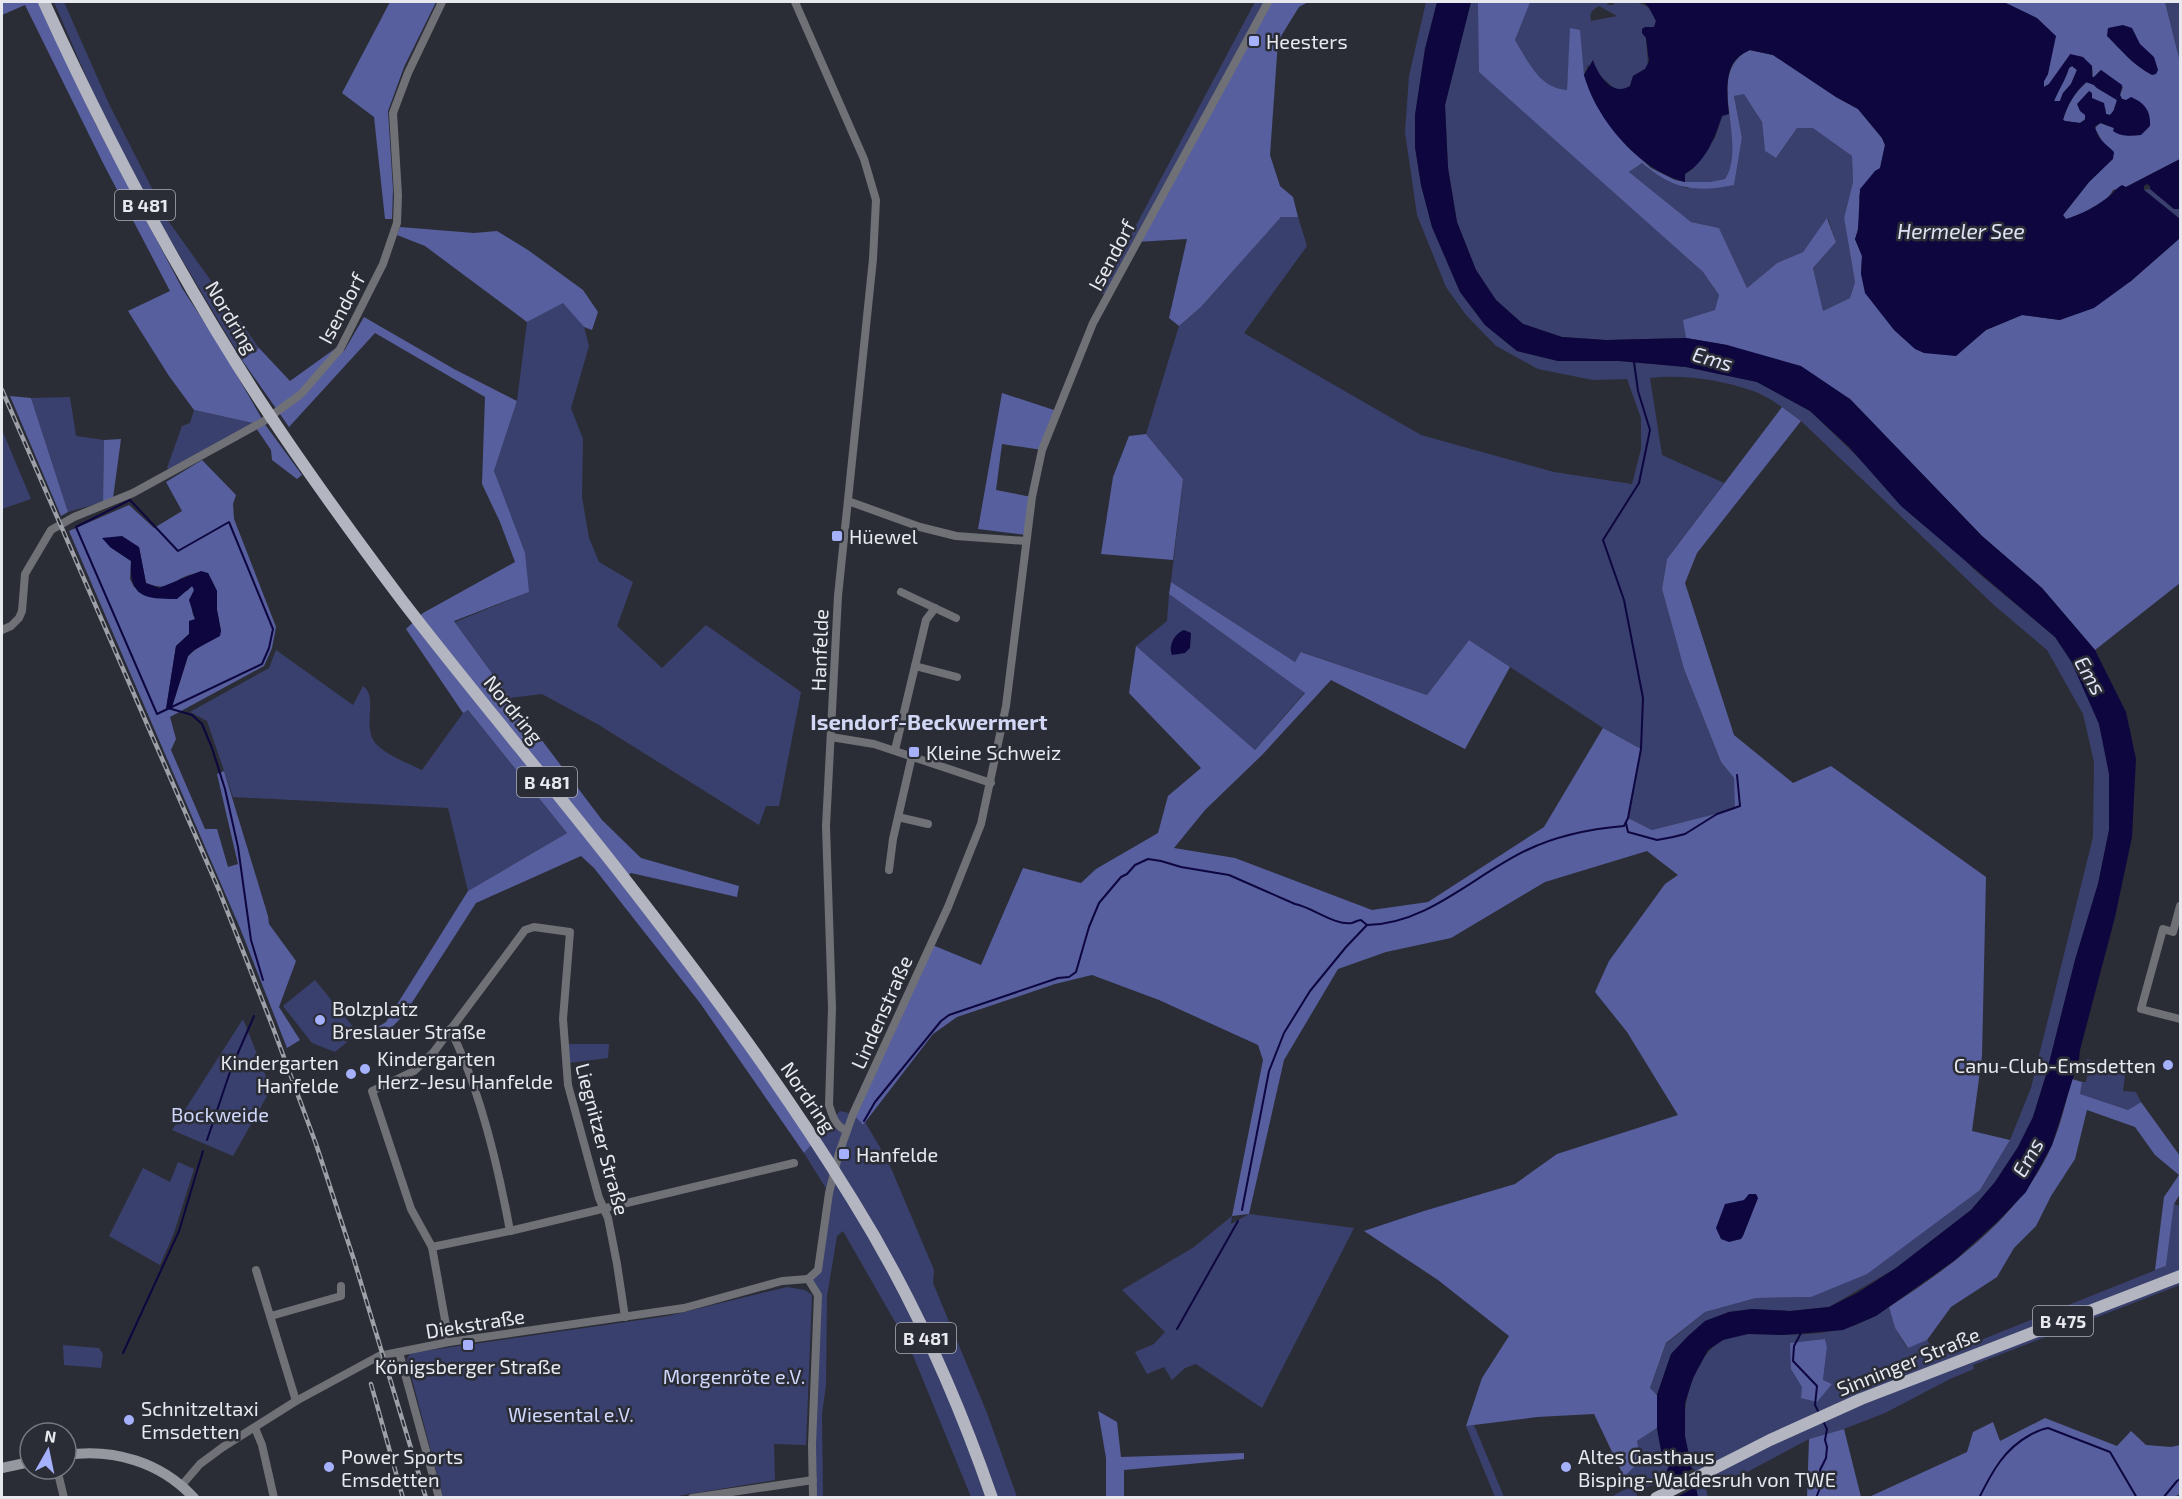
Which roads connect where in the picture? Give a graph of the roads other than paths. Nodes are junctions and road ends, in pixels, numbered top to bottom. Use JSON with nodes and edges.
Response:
{"nodes":[{"id":1,"x":44,"y":2,"type":"edge"},
{"id":2,"x":442,"y":2,"type":"edge"},
{"id":3,"x":795,"y":2,"type":"edge"},
{"id":4,"x":1268,"y":2,"type":"edge"},
{"id":5,"x":848,"y":501,"type":"junction"},
{"id":6,"x":1026,"y":541,"type":"junction"},
{"id":7,"x":902,"y":592,"type":"dead end"},
{"id":8,"x":936,"y":608,"type":"junction"},
{"id":9,"x":956,"y":618,"type":"dead end"},
{"id":10,"x":2,"y":630,"type":"edge"},
{"id":11,"x":915,"y":666,"type":"junction"},
{"id":12,"x":957,"y":677,"type":"dead end"},
{"id":13,"x":831,"y":737,"type":"junction"},
{"id":14,"x":895,"y":750,"type":"junction"},
{"id":15,"x":912,"y":756,"type":"junction"},
{"id":16,"x":991,"y":783,"type":"junction"},
{"id":17,"x":898,"y":817,"type":"junction"},
{"id":18,"x":928,"y":824,"type":"dead end"},
{"id":19,"x":889,"y":870,"type":"dead end"},
{"id":20,"x":2181,"y":906,"type":"edge"},
{"id":21,"x":2177,"y":933,"type":"edge"},
{"id":22,"x":2181,"y":1019,"type":"edge"},
{"id":23,"x":450,"y":1029,"type":"junction"},
{"id":24,"x":847,"y":1131,"type":"junction"},
{"id":25,"x":794,"y":1163,"type":"dead end"},
{"id":26,"x":604,"y":1208,"type":"junction"},
{"id":27,"x":510,"y":1231,"type":"junction"},
{"id":28,"x":432,"y":1247,"type":"junction"},
{"id":29,"x":256,"y":1270,"type":"dead end"},
{"id":30,"x":2181,"y":1276,"type":"edge"},
{"id":31,"x":808,"y":1280,"type":"junction"},
{"id":32,"x":341,"y":1286,"type":"dead end"},
{"id":33,"x":272,"y":1316,"type":"junction"},
{"id":34,"x":625,"y":1317,"type":"junction"},
{"id":35,"x":449,"y":1342,"type":"junction"},
{"id":36,"x":399,"y":1352,"type":"junction"},
{"id":37,"x":296,"y":1401,"type":"junction"},
{"id":38,"x":255,"y":1428,"type":"junction"},
{"id":39,"x":78,"y":1454,"type":"edge"},
{"id":40,"x":18,"y":1465,"type":"edge"},
{"id":41,"x":2,"y":1468,"type":"edge"},
{"id":42,"x":813,"y":1480,"type":"junction"},
{"id":43,"x":60,"y":1481,"type":"edge"},
{"id":44,"x":182,"y":1485,"type":"junction"},
{"id":45,"x":64,"y":1497,"type":"edge"},
{"id":46,"x":194,"y":1497,"type":"edge"},
{"id":47,"x":274,"y":1497,"type":"edge"},
{"id":48,"x":439,"y":1497,"type":"edge"},
{"id":49,"x":692,"y":1497,"type":"edge"},
{"id":50,"x":813,"y":1497,"type":"edge"},
{"id":51,"x":992,"y":1497,"type":"edge"},
{"id":52,"x":1656,"y":1497,"type":"edge"}],
"edges":[{"from":1,"to":51,"type":"main road","name":"Nordring","number":"B 481"},
{"from":2,"to":10,"type":"street","name":"Isendorf"},
{"from":3,"to":5,"type":"street","name":"Hanfelde"},
{"from":4,"to":6,"type":"street","name":"Isendorf"},
{"from":5,"to":6,"type":"street"},
{"from":5,"to":13,"type":"street","name":"Hanfelde"},
{"from":6,"to":16,"type":"street","name":"Lindenstraße"},
{"from":7,"to":8,"type":"street"},
{"from":8,"to":9,"type":"street"},
{"from":8,"to":11,"type":"street"},
{"from":11,"to":12,"type":"street"},
{"from":11,"to":14,"type":"street"},
{"from":13,"to":14,"type":"street"},
{"from":13,"to":24,"type":"street","name":"Hanfelde"},
{"from":14,"to":15,"type":"street"},
{"from":15,"to":16,"type":"street"},
{"from":15,"to":17,"type":"street"},
{"from":16,"to":24,"type":"street","name":"Lindenstraße"},
{"from":17,"to":18,"type":"street"},
{"from":17,"to":19,"type":"street"},
{"from":20,"to":21,"type":"street"},
{"from":21,"to":22,"type":"street"},
{"from":23,"to":26,"type":"street","name":"Liegnitzer Straße"},
{"from":23,"to":27,"type":"street"},
{"from":23,"to":28,"type":"street"},
{"from":24,"to":31,"type":"street","name":"Lindenstraße"},
{"from":25,"to":26,"type":"street"},
{"from":26,"to":27,"type":"street"},
{"from":26,"to":34,"type":"street","name":"Liegnitzer Straße"},
{"from":27,"to":28,"type":"street"},
{"from":28,"to":35,"type":"street"},
{"from":29,"to":33,"type":"street"},
{"from":30,"to":52,"type":"main road","name":"Sinninger Straße","number":"B 475"},
{"from":31,"to":34,"type":"street","name":"Diekstraße"},
{"from":31,"to":42,"type":"street"},
{"from":32,"to":33,"type":"street"},
{"from":33,"to":37,"type":"street"},
{"from":34,"to":35,"type":"street","name":"Diekstraße"},
{"from":35,"to":36,"type":"street","name":"Diekstraße"},
{"from":36,"to":37,"type":"street","name":"Diekstraße"},
{"from":36,"to":48,"type":"street"},
{"from":37,"to":38,"type":"street","name":"Diekstraße"},
{"from":38,"to":44,"type":"street","name":"Diekstraße"},
{"from":38,"to":47,"type":"street"},
{"from":39,"to":44,"type":"street"},
{"from":40,"to":41,"type":"street"},
{"from":42,"to":49,"type":"street"},
{"from":42,"to":50,"type":"street"},
{"from":43,"to":45,"type":"street"},
{"from":44,"to":46,"type":"street"}]}
